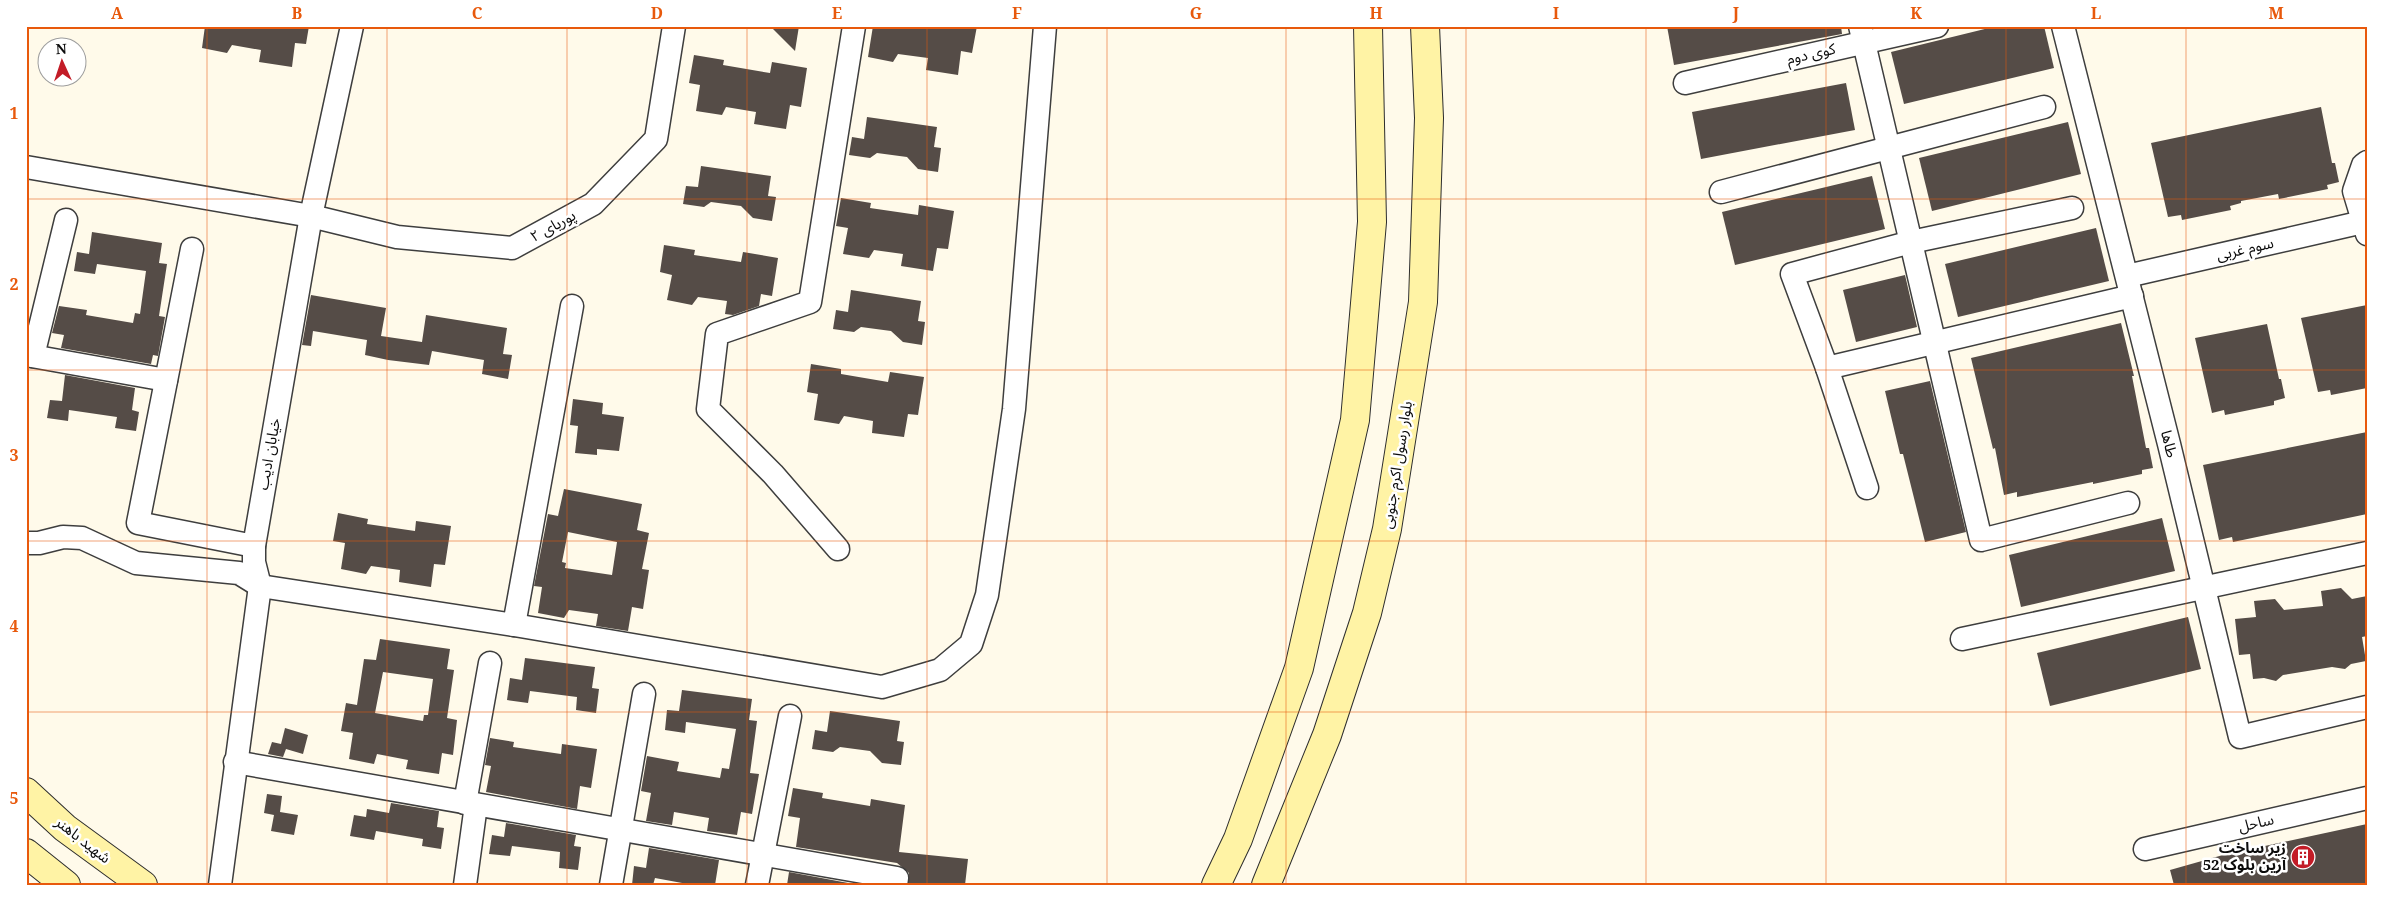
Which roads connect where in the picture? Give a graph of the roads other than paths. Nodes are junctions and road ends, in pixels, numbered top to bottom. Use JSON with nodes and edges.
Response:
{"nodes":[{"id":1,"x":352,"y":26,"type":"edge"},
{"id":2,"x":674,"y":26,"type":"edge"},
{"id":3,"x":854,"y":26,"type":"edge"},
{"id":4,"x":1045,"y":26,"type":"edge"},
{"id":5,"x":1368,"y":26,"type":"edge"},
{"id":6,"x":1425,"y":26,"type":"edge"},
{"id":7,"x":1936,"y":26,"type":"edge"},
{"id":8,"x":2063,"y":26,"type":"edge"},
{"id":9,"x":1862,"y":34,"type":"edge"},
{"id":10,"x":1686,"y":83,"type":"dead end"},
{"id":11,"x":2044,"y":107,"type":"dead end"},
{"id":12,"x":1888,"y":146,"type":"junction"},
{"id":13,"x":2367,"y":162,"type":"edge"},
{"id":14,"x":26,"y":167,"type":"edge"},
{"id":15,"x":1721,"y":192,"type":"dead end"},
{"id":16,"x":2072,"y":208,"type":"dead end"},
{"id":17,"x":310,"y":216,"type":"junction"},
{"id":18,"x":66,"y":220,"type":"dead end"},
{"id":19,"x":2365,"y":228,"type":"edge"},
{"id":20,"x":1911,"y":242,"type":"junction"},
{"id":21,"x":192,"y":249,"type":"dead end"},
{"id":22,"x":2129,"y":286,"type":"junction"},
{"id":23,"x":572,"y":306,"type":"dead end"},
{"id":24,"x":1935,"y":343,"type":"junction"},
{"id":25,"x":30,"y":355,"type":"edge"},
{"id":26,"x":1827,"y":368,"type":"junction"},
{"id":27,"x":166,"y":380,"type":"junction"},
{"id":28,"x":1867,"y":488,"type":"dead end"},
{"id":29,"x":2128,"y":503,"type":"dead end"},
{"id":30,"x":26,"y":543,"type":"edge"},
{"id":31,"x":254,"y":546,"type":"junction"},
{"id":32,"x":838,"y":549,"type":"dead end"},
{"id":33,"x":2367,"y":552,"type":"edge"},
{"id":34,"x":260,"y":586,"type":"junction"},
{"id":35,"x":2205,"y":589,"type":"junction"},
{"id":36,"x":514,"y":625,"type":"junction"},
{"id":37,"x":1962,"y":639,"type":"dead end"},
{"id":38,"x":490,"y":662,"type":"dead end"},
{"id":39,"x":644,"y":694,"type":"dead end"},
{"id":40,"x":2367,"y":707,"type":"edge"},
{"id":41,"x":790,"y":716,"type":"dead end"},
{"id":42,"x":236,"y":762,"type":"junction"},
{"id":43,"x":26,"y":792,"type":"edge"},
{"id":44,"x":2367,"y":798,"type":"edge"},
{"id":45,"x":471,"y":804,"type":"junction"},
{"id":46,"x":621,"y":828,"type":"junction"},
{"id":47,"x":2145,"y":849,"type":"dead end"},
{"id":48,"x":26,"y":853,"type":"edge"},
{"id":49,"x":763,"y":853,"type":"junction"},
{"id":50,"x":66,"y":885,"type":"edge"},
{"id":51,"x":143,"y":885,"type":"edge"},
{"id":52,"x":220,"y":885,"type":"edge"},
{"id":53,"x":465,"y":885,"type":"edge"},
{"id":54,"x":611,"y":885,"type":"edge"},
{"id":55,"x":757,"y":885,"type":"edge"},
{"id":56,"x":896,"y":885,"type":"edge"},
{"id":57,"x":1216,"y":885,"type":"edge"},
{"id":58,"x":1266,"y":885,"type":"edge"}],
"edges":[{"from":1,"to":17,"type":"street","name":"خیابان ادیب"},
{"from":2,"to":17,"type":"street","name":"پوریای ۲"},
{"from":3,"to":32,"type":"street"},
{"from":4,"to":36,"type":"street"},
{"from":5,"to":57,"type":"main road"},
{"from":6,"to":58,"type":"main road","name":"بلوار رسول اکرم جنوبی"},
{"from":7,"to":9,"type":"street","name":"کوی دوم"},
{"from":8,"to":22,"type":"street","name":"طاها"},
{"from":9,"to":10,"type":"street","name":"کوی دوم"},
{"from":9,"to":12,"type":"street"},
{"from":11,"to":12,"type":"street"},
{"from":12,"to":15,"type":"street"},
{"from":12,"to":20,"type":"street"},
{"from":13,"to":19,"type":"street"},
{"from":14,"to":17,"type":"street","name":"پوریای ۲"},
{"from":16,"to":20,"type":"street"},
{"from":17,"to":31,"type":"street","name":"خیابان ادیب"},
{"from":18,"to":25,"type":"street"},
{"from":19,"to":22,"type":"street","name":"سوم غربی"},
{"from":20,"to":24,"type":"street"},
{"from":20,"to":26,"type":"street"},
{"from":21,"to":27,"type":"street"},
{"from":22,"to":24,"type":"street","name":"سوم غربی"},
{"from":22,"to":35,"type":"street","name":"طاها"},
{"from":23,"to":36,"type":"street"},
{"from":24,"to":26,"type":"street","name":"سوم غربی"},
{"from":24,"to":29,"type":"street"},
{"from":25,"to":27,"type":"street"},
{"from":26,"to":28,"type":"street"},
{"from":27,"to":31,"type":"street"},
{"from":30,"to":34,"type":"street"},
{"from":31,"to":34,"type":"street","name":"خیابان ادیب"},
{"from":33,"to":35,"type":"street"},
{"from":34,"to":36,"type":"street"},
{"from":34,"to":42,"type":"street","name":"خیابان ادیب"},
{"from":35,"to":37,"type":"street"},
{"from":35,"to":40,"type":"street","name":"طاها"},
{"from":38,"to":45,"type":"street"},
{"from":39,"to":46,"type":"street"},
{"from":41,"to":49,"type":"street"},
{"from":42,"to":45,"type":"street"},
{"from":42,"to":52,"type":"street","name":"خیابان ادیب"},
{"from":43,"to":51,"type":"main road","name":"شهید باهنر"},
{"from":44,"to":47,"type":"street","name":"ساحل"},
{"from":45,"to":46,"type":"street"},
{"from":45,"to":53,"type":"street"},
{"from":46,"to":49,"type":"street"},
{"from":46,"to":54,"type":"street"},
{"from":48,"to":50,"type":"main road"},
{"from":49,"to":55,"type":"street"},
{"from":49,"to":56,"type":"street"}]}
